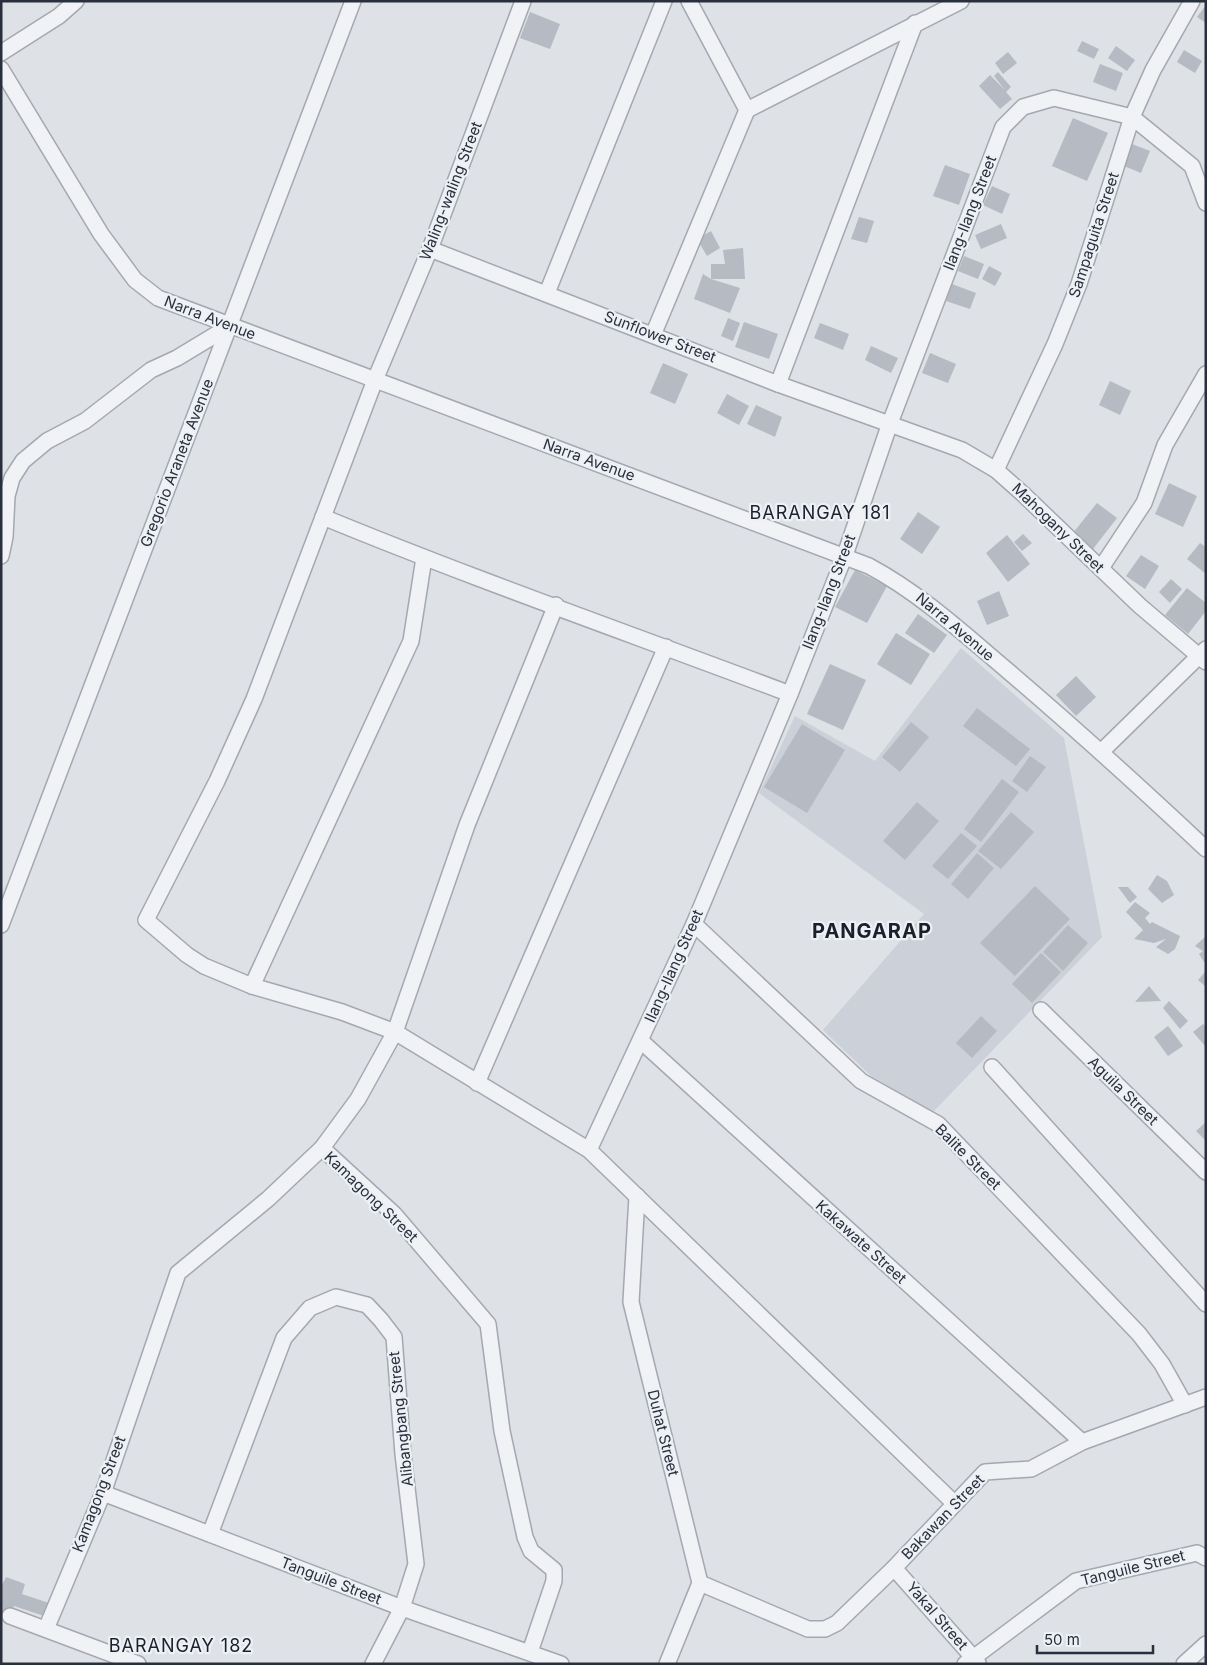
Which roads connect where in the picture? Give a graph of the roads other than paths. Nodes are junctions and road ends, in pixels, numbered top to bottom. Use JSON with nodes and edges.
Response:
{"nodes":[{"id":1,"x":76,"y":1,"type":"edge"},
{"id":2,"x":353,"y":1,"type":"edge"},
{"id":3,"x":523,"y":1,"type":"edge"},
{"id":4,"x":664,"y":1,"type":"edge"},
{"id":5,"x":689,"y":1,"type":"edge"},
{"id":6,"x":961,"y":1,"type":"edge"},
{"id":7,"x":1192,"y":1,"type":"edge"},
{"id":8,"x":915,"y":23,"type":"junction"},
{"id":9,"x":1,"y":53,"type":"edge"},
{"id":10,"x":1,"y":69,"type":"edge"},
{"id":11,"x":747,"y":110,"type":"junction"},
{"id":12,"x":1132,"y":117,"type":"junction"},
{"id":13,"x":1206,"y":203,"type":"edge"},
{"id":14,"x":430,"y":249,"type":"junction"},
{"id":15,"x":547,"y":293,"type":"junction"},
{"id":16,"x":230,"y":326,"type":"junction"},
{"id":17,"x":653,"y":335,"type":"junction"},
{"id":18,"x":1206,"y":374,"type":"edge"},
{"id":19,"x":374,"y":380,"type":"junction"},
{"id":20,"x":778,"y":384,"type":"junction"},
{"id":21,"x":890,"y":423,"type":"junction"},
{"id":22,"x":996,"y":470,"type":"junction"},
{"id":23,"x":323,"y":516,"type":"junction"},
{"id":24,"x":845,"y":555,"type":"junction"},
{"id":25,"x":1,"y":556,"type":"edge"},
{"id":26,"x":424,"y":558,"type":"junction"},
{"id":27,"x":1101,"y":568,"type":"junction"},
{"id":28,"x":556,"y":605,"type":"junction"},
{"id":29,"x":666,"y":647,"type":"junction"},
{"id":30,"x":1204,"y":656,"type":"edge"},
{"id":31,"x":790,"y":694,"type":"junction"},
{"id":32,"x":1102,"y":751,"type":"junction"},
{"id":33,"x":1206,"y":849,"type":"edge"},
{"id":34,"x":694,"y":924,"type":"junction"},
{"id":35,"x":1,"y":925,"type":"edge"},
{"id":36,"x":252,"y":986,"type":"junction"},
{"id":37,"x":1041,"y":1010,"type":"dead end"},
{"id":38,"x":395,"y":1032,"type":"junction"},
{"id":39,"x":641,"y":1041,"type":"junction"},
{"id":40,"x":992,"y":1067,"type":"dead end"},
{"id":41,"x":477,"y":1083,"type":"junction"},
{"id":42,"x":322,"y":1148,"type":"junction"},
{"id":43,"x":589,"y":1150,"type":"junction"},
{"id":44,"x":1206,"y":1172,"type":"edge"},
{"id":45,"x":637,"y":1196,"type":"junction"},
{"id":46,"x":1206,"y":1304,"type":"edge"},
{"id":47,"x":1206,"y":1397,"type":"edge"},
{"id":48,"x":1185,"y":1405,"type":"junction"},
{"id":49,"x":1082,"y":1442,"type":"junction"},
{"id":50,"x":103,"y":1493,"type":"junction"},
{"id":51,"x":954,"y":1502,"type":"junction"},
{"id":52,"x":210,"y":1534,"type":"junction"},
{"id":53,"x":1206,"y":1558,"type":"edge"},
{"id":54,"x":894,"y":1568,"type":"junction"},
{"id":55,"x":700,"y":1583,"type":"junction"},
{"id":56,"x":402,"y":1608,"type":"junction"},
{"id":57,"x":10,"y":1616,"type":"dead end"},
{"id":58,"x":46,"y":1629,"type":"junction"},
{"id":59,"x":1206,"y":1644,"type":"edge"},
{"id":60,"x":530,"y":1652,"type":"junction"},
{"id":61,"x":972,"y":1661,"type":"edge"},
{"id":62,"x":138,"y":1664,"type":"edge"},
{"id":63,"x":373,"y":1664,"type":"edge"},
{"id":64,"x":561,"y":1664,"type":"edge"},
{"id":65,"x":667,"y":1664,"type":"edge"},
{"id":66,"x":1184,"y":1664,"type":"edge"}],
"edges":[{"from":1,"to":9,"type":"street"},
{"from":2,"to":16,"type":"street","name":"Gregorio Araneta Avenue"},
{"from":3,"to":14,"type":"street","name":"Waling-waling Street"},
{"from":4,"to":15,"type":"street"},
{"from":5,"to":11,"type":"street"},
{"from":6,"to":8,"type":"street"},
{"from":7,"to":12,"type":"street","name":"Sampaguita Street"},
{"from":8,"to":11,"type":"street"},
{"from":8,"to":20,"type":"street"},
{"from":10,"to":16,"type":"street","name":"Narra Avenue"},
{"from":11,"to":17,"type":"street"},
{"from":12,"to":13,"type":"street"},
{"from":12,"to":21,"type":"street","name":"Ilang-Ilang Street"},
{"from":12,"to":22,"type":"street","name":"Sampaguita Street"},
{"from":14,"to":15,"type":"street","name":"Sunflower Street"},
{"from":14,"to":19,"type":"street","name":"Waling-waling Street"},
{"from":15,"to":17,"type":"street","name":"Sunflower Street"},
{"from":16,"to":19,"type":"street","name":"Narra Avenue"},
{"from":16,"to":25,"type":"street"},
{"from":16,"to":35,"type":"street","name":"Gregorio Araneta Avenue"},
{"from":17,"to":20,"type":"street","name":"Sunflower Street"},
{"from":18,"to":27,"type":"street"},
{"from":19,"to":23,"type":"street","name":"Waling-waling Street"},
{"from":19,"to":24,"type":"street","name":"Narra Avenue"},
{"from":20,"to":21,"type":"street","name":"Sunflower Street"},
{"from":21,"to":22,"type":"street","name":"Mahogany Street"},
{"from":21,"to":24,"type":"street","name":"Ilang-Ilang Street"},
{"from":22,"to":27,"type":"street","name":"Mahogany Street"},
{"from":23,"to":26,"type":"street"},
{"from":23,"to":36,"type":"street","name":"Waling-waling Street"},
{"from":24,"to":31,"type":"street","name":"Ilang-Ilang Street"},
{"from":24,"to":32,"type":"street","name":"Narra Avenue"},
{"from":26,"to":28,"type":"street"},
{"from":26,"to":36,"type":"street"},
{"from":27,"to":30,"type":"street","name":"Mahogany Street"},
{"from":28,"to":29,"type":"street"},
{"from":28,"to":38,"type":"street"},
{"from":29,"to":31,"type":"street"},
{"from":29,"to":41,"type":"street"},
{"from":30,"to":32,"type":"street"},
{"from":31,"to":34,"type":"street","name":"Ilang-Ilang Street"},
{"from":32,"to":33,"type":"street","name":"Narra Avenue"},
{"from":34,"to":39,"type":"street","name":"Ilang-Ilang Street"},
{"from":34,"to":48,"type":"street","name":"Balite Street"},
{"from":36,"to":38,"type":"street"},
{"from":37,"to":44,"type":"street","name":"Aguila Street"},
{"from":38,"to":41,"type":"street"},
{"from":38,"to":42,"type":"street"},
{"from":39,"to":43,"type":"street","name":"Ilang-Ilang Street"},
{"from":39,"to":49,"type":"street","name":"Kakawate Street"},
{"from":40,"to":46,"type":"street"},
{"from":41,"to":43,"type":"street"},
{"from":42,"to":50,"type":"street","name":"Kamagong Street"},
{"from":42,"to":60,"type":"street","name":"Kamagong Street"},
{"from":43,"to":45,"type":"street"},
{"from":45,"to":51,"type":"street"},
{"from":45,"to":55,"type":"street","name":"Duhat Street"},
{"from":47,"to":48,"type":"street","name":"Bakawan Street"},
{"from":48,"to":49,"type":"street","name":"Bakawan Street"},
{"from":49,"to":51,"type":"street","name":"Bakawan Street"},
{"from":50,"to":52,"type":"street","name":"Tanguile Street"},
{"from":50,"to":58,"type":"street","name":"Kamagong Street"},
{"from":51,"to":54,"type":"street","name":"Bakawan Street"},
{"from":52,"to":56,"type":"street","name":"Tanguile Street"},
{"from":52,"to":56,"type":"street","name":"Alibangbang Street"},
{"from":53,"to":61,"type":"street","name":"Tanguile Street"},
{"from":54,"to":55,"type":"street","name":"Bakawan Street"},
{"from":54,"to":61,"type":"street","name":"Yakal Street"},
{"from":55,"to":65,"type":"street"},
{"from":56,"to":60,"type":"street","name":"Tanguile Street"},
{"from":56,"to":63,"type":"street","name":"Alibangbang Street"},
{"from":57,"to":58,"type":"street"},
{"from":58,"to":62,"type":"street"},
{"from":59,"to":66,"type":"street"},
{"from":60,"to":64,"type":"street","name":"Tanguile Street"}]}
